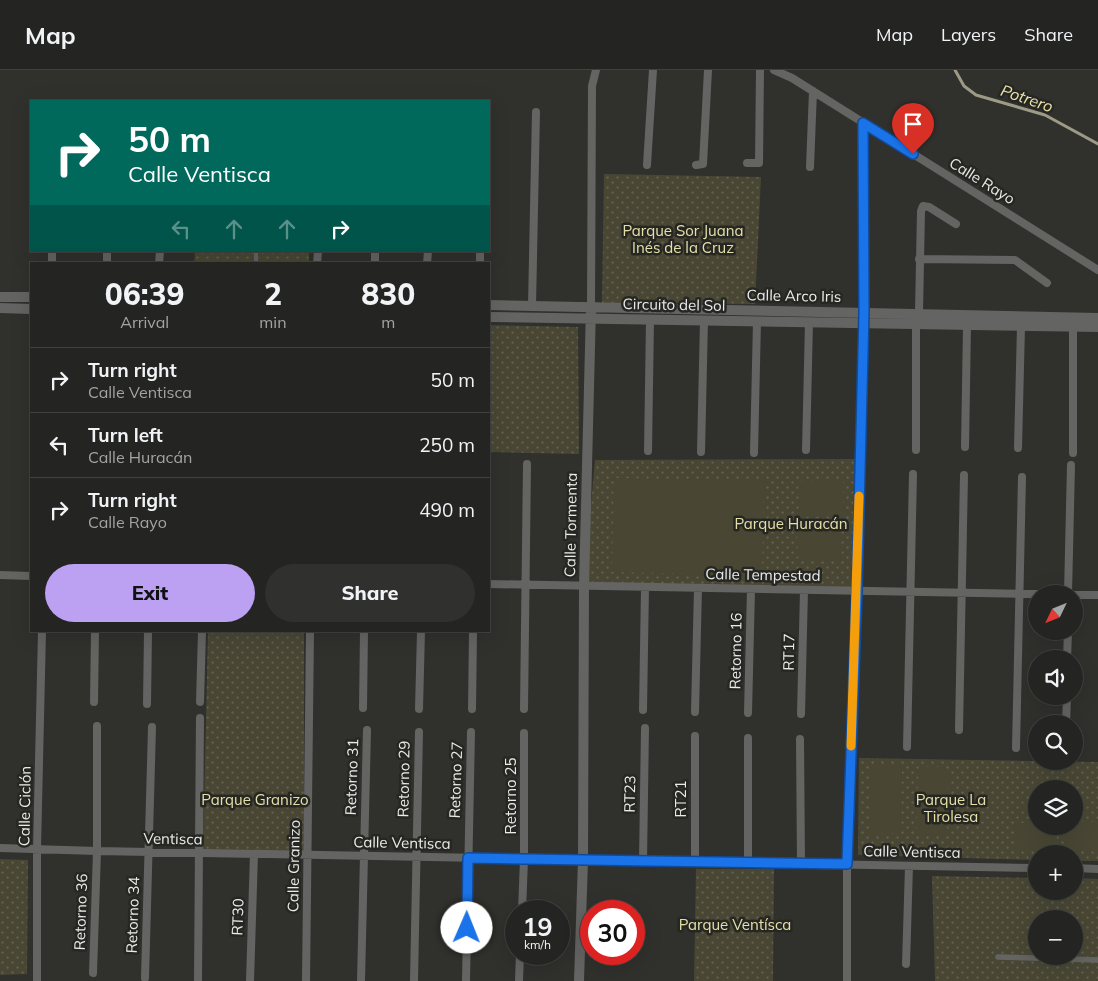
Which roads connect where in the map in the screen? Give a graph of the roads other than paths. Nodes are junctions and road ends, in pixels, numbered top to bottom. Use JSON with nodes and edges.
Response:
{"nodes":[{"id":1,"x":596,"y":70,"type":"edge"},
{"id":2,"x":653,"y":70,"type":"edge"},
{"id":3,"x":708,"y":70,"type":"edge"},
{"id":4,"x":760,"y":70,"type":"edge"},
{"id":5,"x":774,"y":70,"type":"edge"},
{"id":6,"x":813,"y":91,"type":"junction"},
{"id":7,"x":536,"y":112,"type":"dead end"},
{"id":8,"x":863,"y":123,"type":"junction"},
{"id":9,"x":747,"y":163,"type":"dead end"},
{"id":10,"x":647,"y":165,"type":"dead end"},
{"id":11,"x":696,"y":165,"type":"dead end"},
{"id":12,"x":810,"y":167,"type":"dead end"},
{"id":13,"x":956,"y":224,"type":"dead end"},
{"id":14,"x":919,"y":259,"type":"junction"},
{"id":15,"x":1098,"y":270,"type":"edge"},
{"id":16,"x":1047,"y":283,"type":"dead end"},
{"id":17,"x":0,"y":297,"type":"edge"},
{"id":18,"x":30,"y":297,"type":"edge"},
{"id":19,"x":490,"y":305,"type":"edge"},
{"id":20,"x":532,"y":306,"type":"junction"},
{"id":21,"x":592,"y":307,"type":"junction"},
{"id":22,"x":0,"y":308,"type":"edge"},
{"id":23,"x":30,"y":309,"type":"edge"},
{"id":24,"x":864,"y":312,"type":"junction"},
{"id":25,"x":919,"y":313,"type":"junction"},
{"id":26,"x":490,"y":317,"type":"edge"},
{"id":27,"x":591,"y":318,"type":"junction"},
{"id":28,"x":1098,"y":318,"type":"edge"},
{"id":29,"x":650,"y":320,"type":"junction"},
{"id":30,"x":704,"y":320,"type":"junction"},
{"id":31,"x":757,"y":321,"type":"junction"},
{"id":32,"x":809,"y":322,"type":"junction"},
{"id":33,"x":863,"y":323,"type":"junction"},
{"id":34,"x":916,"y":324,"type":"junction"},
{"id":35,"x":967,"y":325,"type":"junction"},
{"id":36,"x":1021,"y":326,"type":"junction"},
{"id":37,"x":1073,"y":327,"type":"junction"},
{"id":38,"x":1098,"y":327,"type":"edge"},
{"id":39,"x":966,"y":447,"type":"dead end"},
{"id":40,"x":1018,"y":448,"type":"dead end"},
{"id":41,"x":806,"y":450,"type":"dead end"},
{"id":42,"x":916,"y":450,"type":"dead end"},
{"id":43,"x":648,"y":451,"type":"dead end"},
{"id":44,"x":701,"y":452,"type":"dead end"},
{"id":45,"x":754,"y":453,"type":"dead end"},
{"id":46,"x":1073,"y":453,"type":"dead end"},
{"id":47,"x":528,"y":464,"type":"dead end"},
{"id":48,"x":1071,"y":465,"type":"dead end"},
{"id":49,"x":913,"y":474,"type":"dead end"},
{"id":50,"x":964,"y":475,"type":"dead end"},
{"id":51,"x":1022,"y":477,"type":"dead end"},
{"id":52,"x":0,"y":575,"type":"edge"},
{"id":53,"x":30,"y":576,"type":"edge"},
{"id":54,"x":490,"y":584,"type":"edge"},
{"id":55,"x":527,"y":585,"type":"junction"},
{"id":56,"x":1068,"y":585,"type":"edge"},
{"id":57,"x":584,"y":586,"type":"junction"},
{"id":58,"x":645,"y":587,"type":"junction"},
{"id":59,"x":698,"y":588,"type":"junction"},
{"id":60,"x":751,"y":589,"type":"junction"},
{"id":61,"x":804,"y":590,"type":"junction"},
{"id":62,"x":857,"y":591,"type":"junction"},
{"id":63,"x":910,"y":592,"type":"junction"},
{"id":64,"x":961,"y":592,"type":"junction"},
{"id":65,"x":1018,"y":594,"type":"junction"},
{"id":66,"x":1028,"y":594,"type":"edge"},
{"id":67,"x":1083,"y":595,"type":"edge"},
{"id":68,"x":1098,"y":595,"type":"edge"},
{"id":69,"x":42,"y":632,"type":"edge"},
{"id":70,"x":95,"y":632,"type":"edge"},
{"id":71,"x":148,"y":632,"type":"edge"},
{"id":72,"x":202,"y":632,"type":"edge"},
{"id":73,"x":310,"y":632,"type":"edge"},
{"id":74,"x":364,"y":632,"type":"edge"},
{"id":75,"x":421,"y":632,"type":"edge"},
{"id":76,"x":473,"y":632,"type":"edge"},
{"id":77,"x":94,"y":702,"type":"dead end"},
{"id":78,"x":200,"y":702,"type":"dead end"},
{"id":79,"x":147,"y":704,"type":"dead end"},
{"id":80,"x":362,"y":708,"type":"dead end"},
{"id":81,"x":420,"y":709,"type":"dead end"},
{"id":82,"x":472,"y":709,"type":"dead end"},
{"id":83,"x":524,"y":709,"type":"dead end"},
{"id":84,"x":643,"y":710,"type":"dead end"},
{"id":85,"x":696,"y":712,"type":"dead end"},
{"id":86,"x":748,"y":713,"type":"dead end"},
{"id":87,"x":801,"y":714,"type":"dead end"},
{"id":88,"x":200,"y":718,"type":"dead end"},
{"id":89,"x":98,"y":726,"type":"dead end"},
{"id":90,"x":152,"y":727,"type":"dead end"},
{"id":91,"x":645,"y":728,"type":"dead end"},
{"id":92,"x":367,"y":730,"type":"dead end"},
{"id":93,"x":959,"y":730,"type":"dead end"},
{"id":94,"x":419,"y":732,"type":"dead end"},
{"id":95,"x":471,"y":732,"type":"dead end"},
{"id":96,"x":524,"y":733,"type":"dead end"},
{"id":97,"x":695,"y":736,"type":"dead end"},
{"id":98,"x":748,"y":738,"type":"dead end"},
{"id":99,"x":800,"y":739,"type":"dead end"},
{"id":100,"x":906,"y":747,"type":"dead end"},
{"id":101,"x":1016,"y":748,"type":"dead end"},
{"id":102,"x":0,"y":848,"type":"edge"},
{"id":103,"x":37,"y":849,"type":"junction"},
{"id":104,"x":97,"y":852,"type":"junction"},
{"id":105,"x":149,"y":852,"type":"junction"},
{"id":106,"x":200,"y":853,"type":"junction"},
{"id":107,"x":254,"y":854,"type":"junction"},
{"id":108,"x":308,"y":855,"type":"junction"},
{"id":109,"x":363,"y":856,"type":"junction"},
{"id":110,"x":416,"y":857,"type":"junction"},
{"id":111,"x":468,"y":858,"type":"junction"},
{"id":112,"x":524,"y":859,"type":"junction"},
{"id":113,"x":583,"y":860,"type":"junction"},
{"id":114,"x":643,"y":861,"type":"junction"},
{"id":115,"x":695,"y":862,"type":"junction"},
{"id":116,"x":748,"y":863,"type":"junction"},
{"id":117,"x":801,"y":864,"type":"junction"},
{"id":118,"x":847,"y":864,"type":"junction"},
{"id":119,"x":909,"y":866,"type":"junction"},
{"id":120,"x":1028,"y":868,"type":"edge"},
{"id":121,"x":1083,"y":868,"type":"edge"},
{"id":122,"x":1098,"y":869,"type":"edge"},
{"id":123,"x":522,"y":900,"type":"edge"},
{"id":124,"x":998,"y":957,"type":"dead end"},
{"id":125,"x":1098,"y":960,"type":"edge"},
{"id":126,"x":906,"y":964,"type":"dead end"},
{"id":127,"x":520,"y":965,"type":"edge"},
{"id":128,"x":93,"y":973,"type":"dead end"},
{"id":129,"x":145,"y":978,"type":"dead end"},
{"id":130,"x":198,"y":980,"type":"dead end"},
{"id":131,"x":37,"y":981,"type":"edge"},
{"id":132,"x":250,"y":981,"type":"edge"},
{"id":133,"x":306,"y":981,"type":"edge"},
{"id":134,"x":361,"y":981,"type":"edge"},
{"id":135,"x":414,"y":981,"type":"edge"},
{"id":136,"x":466,"y":981,"type":"edge"},
{"id":137,"x":519,"y":981,"type":"edge"},
{"id":138,"x":579,"y":981,"type":"edge"},
{"id":139,"x":847,"y":981,"type":"edge"}],
"edges":[{"from":1,"to":21,"type":"street","name":"Calle Tormenta"},
{"from":2,"to":10,"type":"street"},
{"from":3,"to":11,"type":"street"},
{"from":4,"to":9,"type":"street"},
{"from":5,"to":6,"type":"street","name":"Calle Rayo"},
{"from":6,"to":8,"type":"street","name":"Calle Rayo"},
{"from":6,"to":12,"type":"street"},
{"from":7,"to":20,"type":"street"},
{"from":8,"to":15,"type":"street","name":"Calle Rayo"},
{"from":8,"to":24,"type":"street"},
{"from":13,"to":14,"type":"street"},
{"from":14,"to":16,"type":"street"},
{"from":14,"to":25,"type":"street"},
{"from":17,"to":18,"type":"street"},
{"from":19,"to":20,"type":"street","name":"Calle Arco Iris"},
{"from":20,"to":21,"type":"street","name":"Calle Arco Iris"},
{"from":21,"to":24,"type":"street","name":"Calle Arco Iris"},
{"from":21,"to":27,"type":"street","name":"Calle Tormenta"},
{"from":22,"to":23,"type":"street"},
{"from":24,"to":25,"type":"street","name":"Calle Arco Iris"},
{"from":24,"to":33,"type":"street"},
{"from":25,"to":28,"type":"street","name":"Calle Arco Iris"},
{"from":26,"to":27,"type":"street","name":"Circuito del Sol"},
{"from":27,"to":29,"type":"street","name":"Circuito del Sol"},
{"from":27,"to":57,"type":"street","name":"Calle Tormenta"},
{"from":29,"to":30,"type":"street","name":"Circuito del Sol"},
{"from":29,"to":43,"type":"street"},
{"from":30,"to":31,"type":"street","name":"Circuito del Sol"},
{"from":30,"to":44,"type":"street"},
{"from":31,"to":32,"type":"street","name":"Circuito del Sol"},
{"from":31,"to":45,"type":"street"},
{"from":32,"to":33,"type":"street","name":"Circuito del Sol"},
{"from":32,"to":41,"type":"street"},
{"from":33,"to":34,"type":"street","name":"Circuito del Sol"},
{"from":33,"to":62,"type":"street"},
{"from":34,"to":35,"type":"street","name":"Circuito del Sol"},
{"from":34,"to":42,"type":"street"},
{"from":35,"to":36,"type":"street","name":"Circuito del Sol"},
{"from":35,"to":39,"type":"street"},
{"from":36,"to":37,"type":"street","name":"Circuito del Sol"},
{"from":36,"to":40,"type":"street"},
{"from":37,"to":38,"type":"street","name":"Circuito del Sol"},
{"from":37,"to":46,"type":"street"},
{"from":47,"to":55,"type":"street"},
{"from":48,"to":56,"type":"street"},
{"from":49,"to":63,"type":"street"},
{"from":50,"to":64,"type":"street"},
{"from":51,"to":65,"type":"street"},
{"from":52,"to":53,"type":"street"},
{"from":54,"to":55,"type":"street","name":"Calle Tempestad"},
{"from":55,"to":57,"type":"street","name":"Calle Tempestad"},
{"from":55,"to":83,"type":"street"},
{"from":57,"to":58,"type":"street","name":"Calle Tempestad"},
{"from":57,"to":113,"type":"street","name":"Calle Tormenta"},
{"from":58,"to":59,"type":"street","name":"Calle Tempestad"},
{"from":58,"to":84,"type":"street"},
{"from":59,"to":60,"type":"street","name":"Calle Tempestad"},
{"from":59,"to":85,"type":"street"},
{"from":60,"to":61,"type":"street","name":"Calle Tempestad"},
{"from":60,"to":86,"type":"street","name":"Retorno 16"},
{"from":61,"to":62,"type":"street","name":"Calle Tempestad"},
{"from":61,"to":87,"type":"street","name":"RT17"},
{"from":62,"to":63,"type":"street","name":"Calle Tempestad"},
{"from":62,"to":118,"type":"street"},
{"from":63,"to":64,"type":"street","name":"Calle Tempestad"},
{"from":63,"to":100,"type":"street"},
{"from":64,"to":65,"type":"street","name":"Calle Tempestad"},
{"from":64,"to":93,"type":"street"},
{"from":65,"to":66,"type":"street","name":"Calle Tempestad"},
{"from":65,"to":101,"type":"street"},
{"from":67,"to":68,"type":"street"},
{"from":69,"to":103,"type":"street","name":"Calle Ciclón"},
{"from":70,"to":77,"type":"street"},
{"from":71,"to":79,"type":"street"},
{"from":72,"to":78,"type":"street"},
{"from":73,"to":108,"type":"street","name":"Calle Granizo"},
{"from":74,"to":80,"type":"street"},
{"from":75,"to":81,"type":"street"},
{"from":76,"to":82,"type":"street"},
{"from":88,"to":106,"type":"street"},
{"from":89,"to":104,"type":"street","name":"Retorno 36"},
{"from":90,"to":105,"type":"street","name":"Retorno 34"},
{"from":91,"to":114,"type":"street","name":"RT23"},
{"from":92,"to":109,"type":"street","name":"Retorno 31"},
{"from":94,"to":110,"type":"street","name":"Retorno 29"},
{"from":95,"to":111,"type":"street","name":"Retorno 27"},
{"from":96,"to":112,"type":"street","name":"Retorno 25"},
{"from":97,"to":115,"type":"street","name":"RT21"},
{"from":98,"to":116,"type":"street"},
{"from":99,"to":117,"type":"street"},
{"from":102,"to":103,"type":"street"},
{"from":103,"to":104,"type":"street","name":"Ventisca"},
{"from":103,"to":131,"type":"street","name":"Calle Ciclón"},
{"from":104,"to":105,"type":"street","name":"Ventisca"},
{"from":104,"to":128,"type":"street","name":"Retorno 36"},
{"from":105,"to":106,"type":"street","name":"Ventisca"},
{"from":105,"to":129,"type":"street","name":"Retorno 34"},
{"from":106,"to":107,"type":"street","name":"Ventisca"},
{"from":106,"to":130,"type":"street"},
{"from":107,"to":108,"type":"street","name":"Ventisca"},
{"from":107,"to":132,"type":"street","name":"RT30"},
{"from":108,"to":109,"type":"street","name":"Calle Ventisca"},
{"from":108,"to":133,"type":"street","name":"Calle Granizo"},
{"from":109,"to":110,"type":"street","name":"Calle Ventisca"},
{"from":109,"to":134,"type":"street","name":"Retorno 31"},
{"from":110,"to":111,"type":"street","name":"Calle Ventisca"},
{"from":110,"to":135,"type":"street","name":"Retorno 29"},
{"from":111,"to":112,"type":"street","name":"Calle Ventisca"},
{"from":111,"to":136,"type":"street","name":"Retorno 27"},
{"from":112,"to":113,"type":"street","name":"Calle Ventisca"},
{"from":112,"to":123,"type":"street","name":"Retorno 25"},
{"from":113,"to":114,"type":"street","name":"Calle Ventisca"},
{"from":113,"to":138,"type":"street","name":"Calle Tormenta"},
{"from":114,"to":115,"type":"street","name":"Calle Ventisca"},
{"from":115,"to":116,"type":"street","name":"Calle Ventisca"},
{"from":116,"to":117,"type":"street","name":"Calle Ventisca"},
{"from":117,"to":118,"type":"street","name":"Calle Ventisca"},
{"from":118,"to":119,"type":"street","name":"Calle Ventisca"},
{"from":118,"to":139,"type":"street"},
{"from":119,"to":120,"type":"street","name":"Calle Ventisca"},
{"from":119,"to":126,"type":"street"},
{"from":121,"to":122,"type":"street"},
{"from":124,"to":125,"type":"street"},
{"from":127,"to":137,"type":"street"}]}
